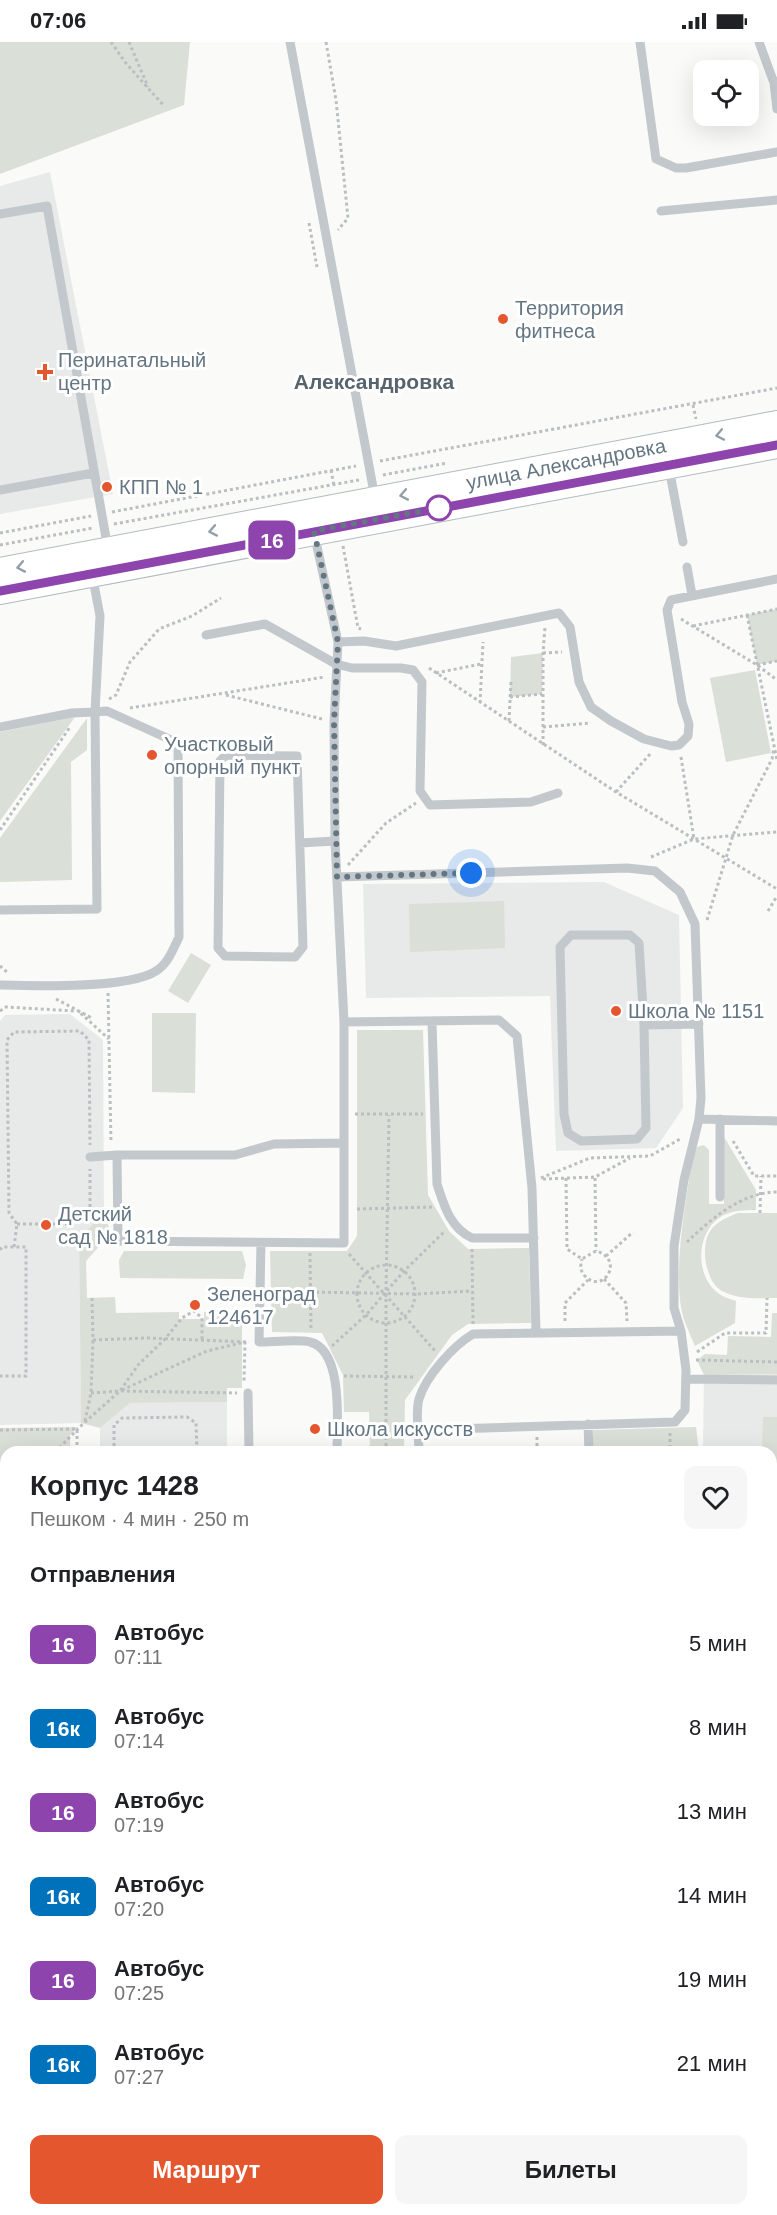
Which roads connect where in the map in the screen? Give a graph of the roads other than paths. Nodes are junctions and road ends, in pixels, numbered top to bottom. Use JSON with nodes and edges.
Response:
{"nodes":[{"id":1,"x":290,"y":42,"type":"edge"},
{"id":2,"x":640,"y":42,"type":"edge"},
{"id":3,"x":759,"y":42,"type":"edge"},
{"id":4,"x":776,"y":83,"type":"edge"},
{"id":5,"x":777,"y":109,"type":"edge"},
{"id":6,"x":777,"y":152,"type":"edge"},
{"id":7,"x":777,"y":200,"type":"edge"},
{"id":8,"x":661,"y":210,"type":"dead end"},
{"id":9,"x":0,"y":214,"type":"edge"},
{"id":10,"x":777,"y":424,"type":"edge"},
{"id":11,"x":777,"y":445,"type":"edge"},
{"id":12,"x":667,"y":455,"type":"junction"},
{"id":13,"x":93,"y":473,"type":"junction"},
{"id":14,"x":373,"y":489,"type":"junction"},
{"id":15,"x":0,"y":490,"type":"edge"},
{"id":16,"x":314,"y":531,"type":"junction"},
{"id":17,"x":683,"y":542,"type":"dead end"},
{"id":18,"x":98,"y":551,"type":"junction"},
{"id":19,"x":687,"y":567,"type":"dead end"},
{"id":20,"x":0,"y":571,"type":"edge"},
{"id":21,"x":777,"y":579,"type":"edge"},
{"id":22,"x":0,"y":591,"type":"edge"},
{"id":23,"x":693,"y":595,"type":"junction"},
{"id":24,"x":206,"y":635,"type":"dead end"},
{"id":25,"x":338,"y":642,"type":"junction"},
{"id":26,"x":336,"y":664,"type":"junction"},
{"id":27,"x":95,"y":709,"type":"junction"},
{"id":28,"x":0,"y":727,"type":"edge"},
{"id":29,"x":558,"y":793,"type":"dead end"},
{"id":30,"x":335,"y":841,"type":"junction"},
{"id":31,"x":300,"y":843,"type":"junction"},
{"id":32,"x":337,"y":877,"type":"junction"},
{"id":33,"x":0,"y":910,"type":"edge"},
{"id":34,"x":0,"y":985,"type":"edge"},
{"id":35,"x":344,"y":1022,"type":"junction"},
{"id":36,"x":432,"y":1022,"type":"junction"},
{"id":37,"x":699,"y":1024,"type":"junction"},
{"id":38,"x":644,"y":1025,"type":"junction"},
{"id":39,"x":699,"y":1119,"type":"junction"},
{"id":40,"x":720,"y":1119,"type":"junction"},
{"id":41,"x":777,"y":1121,"type":"edge"},
{"id":42,"x":344,"y":1143,"type":"junction"},
{"id":43,"x":117,"y":1155,"type":"junction"},
{"id":44,"x":90,"y":1157,"type":"road end"},
{"id":45,"x":720,"y":1197,"type":"dead end"},
{"id":46,"x":534,"y":1238,"type":"junction"},
{"id":47,"x":261,"y":1243,"type":"junction"},
{"id":48,"x":681,"y":1331,"type":"junction"},
{"id":49,"x":536,"y":1332,"type":"junction"},
{"id":50,"x":686,"y":1379,"type":"junction"},
{"id":51,"x":777,"y":1380,"type":"edge"},
{"id":52,"x":246,"y":1394,"type":"road end"},
{"id":53,"x":588,"y":1424,"type":"junction"},
{"id":54,"x":418,"y":1430,"type":"junction"},
{"id":55,"x":249,"y":1446,"type":"edge"},
{"id":56,"x":337,"y":1446,"type":"edge"},
{"id":57,"x":419,"y":1446,"type":"edge"},
{"id":58,"x":589,"y":1446,"type":"edge"}],
"edges":[{"from":1,"to":14,"type":"lane"},
{"from":2,"to":6,"type":"lane"},
{"from":3,"to":4,"type":"lane"},
{"from":4,"to":5,"type":"lane"},
{"from":7,"to":8,"type":"lane"},
{"from":9,"to":13,"type":"lane"},
{"from":10,"to":12,"type":"main road","name":"улица Александровка","one_way":true},
{"from":11,"to":12,"type":"main road","name":"улица Александровка"},
{"from":12,"to":14,"type":"main road","name":"улица Александровка","one_way":true},
{"from":12,"to":16,"type":"main road","name":"улица Александровка"},
{"from":12,"to":17,"type":"lane"},
{"from":13,"to":15,"type":"lane"},
{"from":13,"to":18,"type":"lane"},
{"from":14,"to":18,"type":"main road","name":"улица Александровка","one_way":true},
{"from":16,"to":18,"type":"main road","name":"улица Александровка"},
{"from":16,"to":25,"type":"lane"},
{"from":18,"to":20,"type":"main road","name":"улица Александровка","one_way":true},
{"from":18,"to":22,"type":"main road","name":"улица Александровка"},
{"from":18,"to":27,"type":"lane"},
{"from":19,"to":23,"type":"lane"},
{"from":21,"to":23,"type":"lane"},
{"from":23,"to":25,"type":"lane"},
{"from":24,"to":26,"type":"lane"},
{"from":25,"to":26,"type":"lane"},
{"from":26,"to":29,"type":"lane"},
{"from":26,"to":30,"type":"lane"},
{"from":27,"to":28,"type":"lane"},
{"from":27,"to":33,"type":"lane"},
{"from":27,"to":34,"type":"lane"},
{"from":30,"to":31,"type":"lane"},
{"from":30,"to":32,"type":"lane"},
{"from":31,"to":31,"type":"lane"},
{"from":32,"to":35,"type":"lane"},
{"from":32,"to":37,"type":"lane"},
{"from":35,"to":36,"type":"lane"},
{"from":35,"to":42,"type":"lane"},
{"from":36,"to":46,"type":"lane"},
{"from":36,"to":46,"type":"lane"},
{"from":37,"to":38,"type":"lane"},
{"from":37,"to":39,"type":"lane"},
{"from":38,"to":38,"type":"lane"},
{"from":39,"to":40,"type":"lane"},
{"from":39,"to":48,"type":"lane"},
{"from":40,"to":41,"type":"lane"},
{"from":40,"to":45,"type":"lane"},
{"from":42,"to":43,"type":"lane"},
{"from":42,"to":47,"type":"lane"},
{"from":43,"to":44,"type":"lane"},
{"from":43,"to":47,"type":"lane"},
{"from":46,"to":49,"type":"lane"},
{"from":47,"to":56,"type":"lane"},
{"from":48,"to":49,"type":"lane"},
{"from":48,"to":50,"type":"lane"},
{"from":49,"to":54,"type":"lane"},
{"from":50,"to":51,"type":"lane"},
{"from":50,"to":53,"type":"lane"},
{"from":52,"to":55,"type":"lane"},
{"from":53,"to":54,"type":"lane"},
{"from":53,"to":58,"type":"lane"},
{"from":54,"to":57,"type":"lane"}]}
